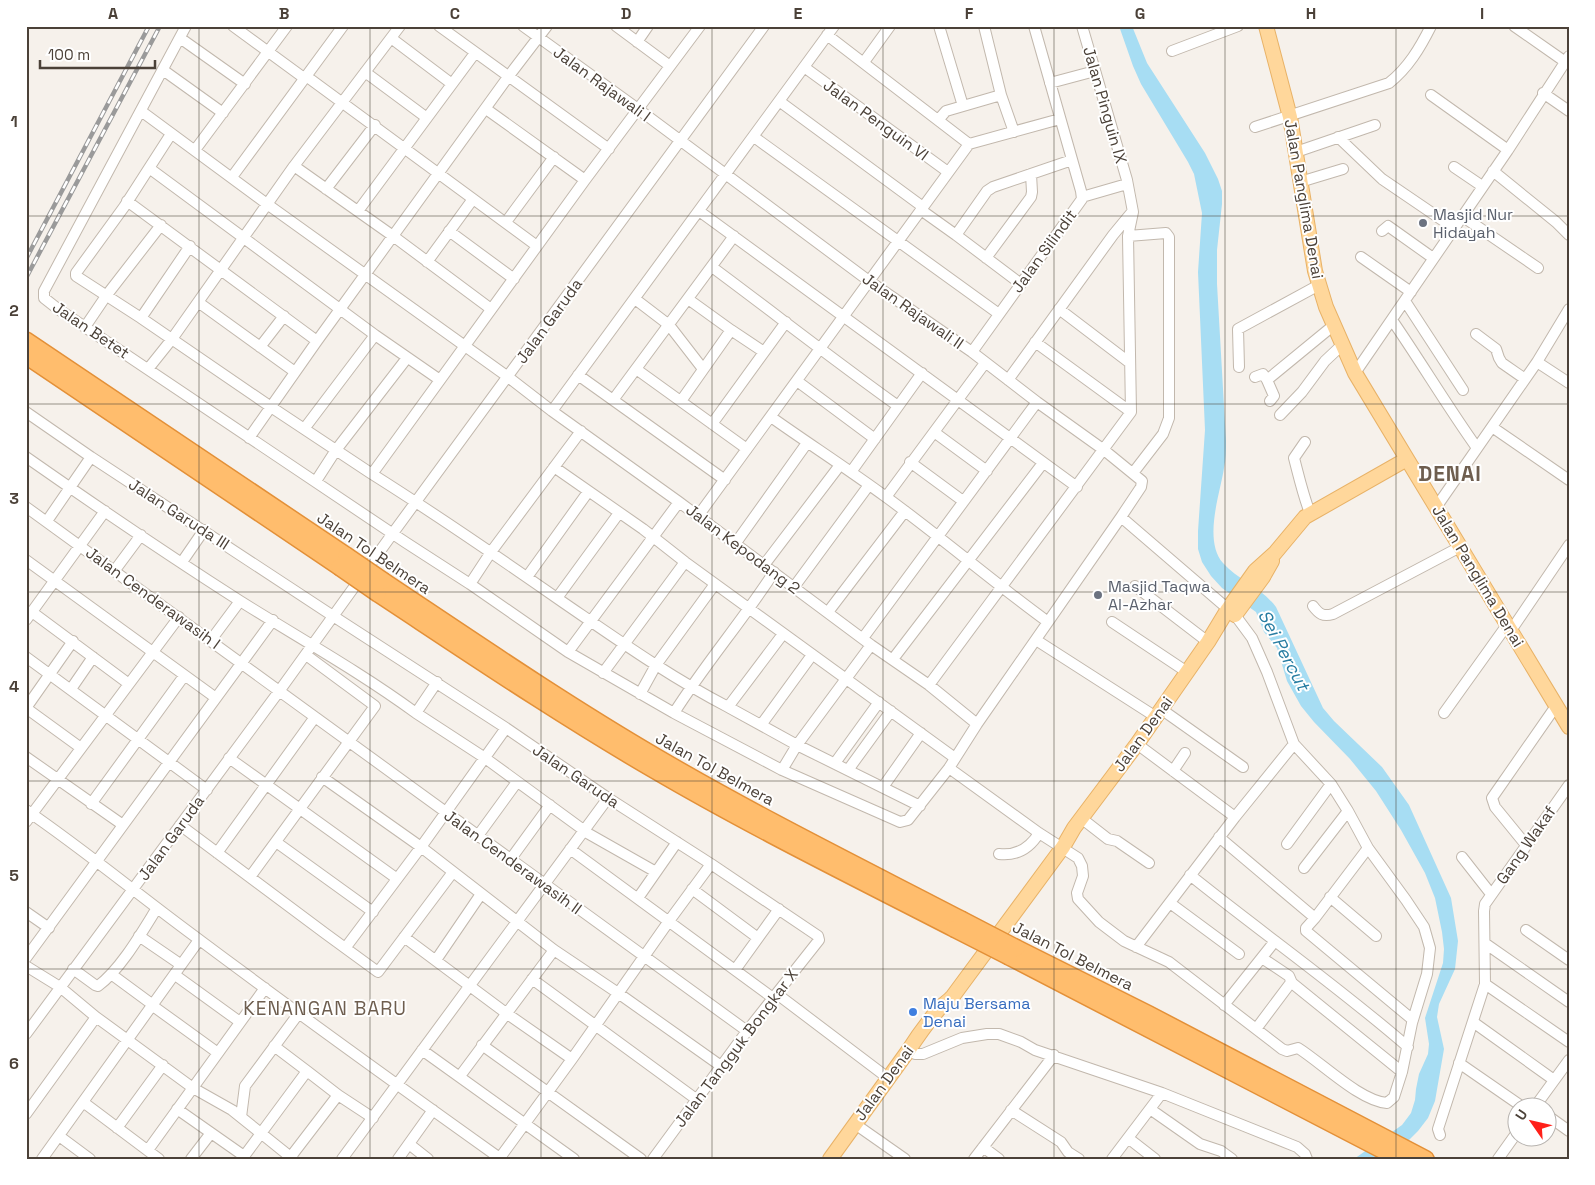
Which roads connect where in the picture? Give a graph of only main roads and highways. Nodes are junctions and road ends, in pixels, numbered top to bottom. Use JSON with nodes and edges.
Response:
{"nodes":[{"id":1,"x":1266,"y":26,"type":"edge"},
{"id":2,"x":26,"y":340,"type":"edge"},
{"id":3,"x":26,"y":356,"type":"edge"},
{"id":4,"x":1407,"y":459,"type":"junction"},
{"id":5,"x":342,"y":561,"type":"junction"},
{"id":6,"x":1569,"y":727,"type":"edge"},
{"id":7,"x":1356,"y":1130,"type":"junction"},
{"id":8,"x":830,"y":1159,"type":"edge"},
{"id":9,"x":1400,"y":1159,"type":"edge"},
{"id":10,"x":1426,"y":1159,"type":"edge"}],
"edges":[{"from":1,"to":4,"type":"main road","name":"Jalan Panglima Denai"},
{"from":2,"to":5,"type":"highway","name":"Jalan Tol Belmera"},
{"from":3,"to":5,"type":"highway","name":"Jalan Tol Belmera"},
{"from":4,"to":6,"type":"main road","name":"Jalan Panglima Denai"},
{"from":4,"to":8,"type":"main road","name":"Jalan Denai"},
{"from":5,"to":7,"type":"highway","name":"Jalan Tol Belmera","bridge":true},
{"from":7,"to":9,"type":"highway","name":"Jalan Tol Belmera"},
{"from":7,"to":10,"type":"highway","name":"Jalan Tol Belmera"}]}
